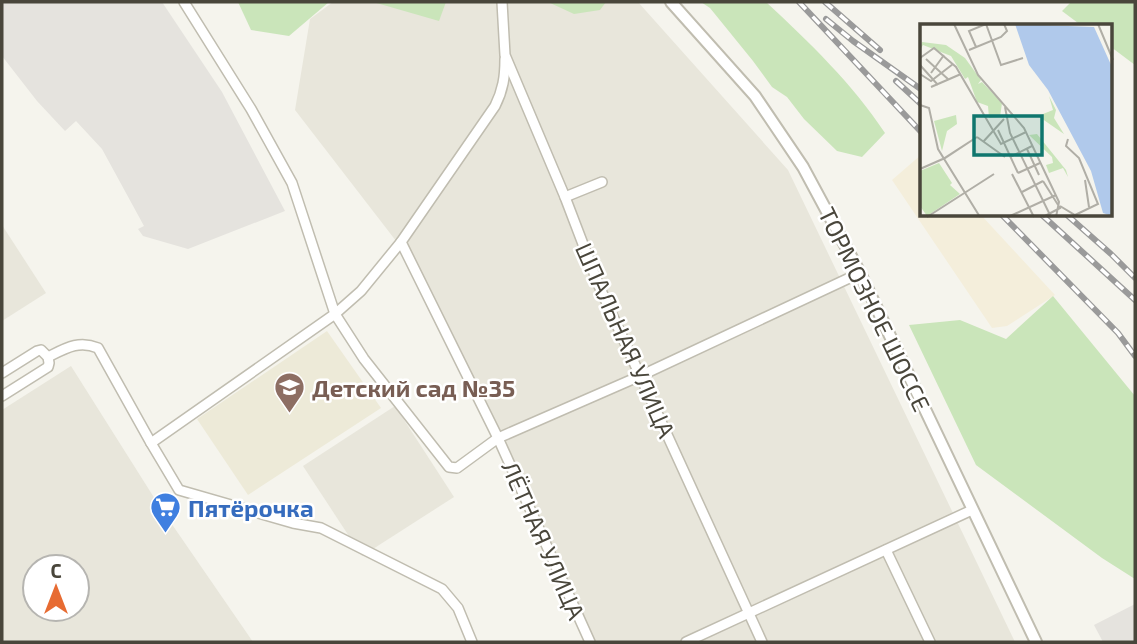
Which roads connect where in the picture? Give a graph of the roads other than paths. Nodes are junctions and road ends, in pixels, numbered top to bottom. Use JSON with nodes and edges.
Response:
{"nodes":[{"id":1,"x":184,"y":2,"type":"edge"},
{"id":2,"x":502,"y":2,"type":"edge"},
{"id":3,"x":671,"y":2,"type":"edge"},
{"id":4,"x":505,"y":55,"type":"junction"},
{"id":5,"x":601,"y":182,"type":"dead end"},
{"id":6,"x":565,"y":197,"type":"junction"},
{"id":7,"x":401,"y":242,"type":"junction"},
{"id":8,"x":860,"y":273,"type":"junction"},
{"id":9,"x":335,"y":314,"type":"junction"},
{"id":10,"x":48,"y":356,"type":"junction"},
{"id":11,"x":2,"y":373,"type":"edge"},
{"id":12,"x":640,"y":376,"type":"junction"},
{"id":13,"x":2,"y":396,"type":"edge"},
{"id":14,"x":498,"y":438,"type":"junction"},
{"id":15,"x":151,"y":443,"type":"junction"},
{"id":16,"x":972,"y":510,"type":"junction"},
{"id":17,"x":886,"y":550,"type":"junction"},
{"id":18,"x":749,"y":613,"type":"junction"},
{"id":19,"x":472,"y":642,"type":"edge"},
{"id":20,"x":590,"y":642,"type":"edge"},
{"id":21,"x":686,"y":642,"type":"edge"},
{"id":22,"x":762,"y":642,"type":"edge"},
{"id":23,"x":930,"y":642,"type":"edge"},
{"id":24,"x":1036,"y":642,"type":"edge"}],
"edges":[{"from":1,"to":9,"type":"street"},
{"from":2,"to":4,"type":"street","name":"ШПАЛЬНАЯ УЛИЦА"},
{"from":3,"to":8,"type":"street","name":"ТОРМОЗНОЕ ШОССЕ"},
{"from":4,"to":6,"type":"street","name":"ШПАЛЬНАЯ УЛИЦА"},
{"from":4,"to":7,"type":"street"},
{"from":5,"to":6,"type":"street"},
{"from":6,"to":12,"type":"street","name":"ШПАЛЬНАЯ УЛИЦА"},
{"from":7,"to":9,"type":"street"},
{"from":7,"to":14,"type":"street","name":"ЛЁТНАЯ УЛИЦА"},
{"from":8,"to":12,"type":"street"},
{"from":8,"to":16,"type":"street","name":"ТОРМОЗНОЕ ШОССЕ"},
{"from":9,"to":14,"type":"street"},
{"from":9,"to":15,"type":"street"},
{"from":10,"to":11,"type":"street"},
{"from":10,"to":13,"type":"street"},
{"from":10,"to":15,"type":"street"},
{"from":12,"to":14,"type":"street"},
{"from":12,"to":18,"type":"street","name":"ШПАЛЬНАЯ УЛИЦА"},
{"from":14,"to":20,"type":"street","name":"ЛЁТНАЯ УЛИЦА"},
{"from":15,"to":19,"type":"street"},
{"from":16,"to":17,"type":"street"},
{"from":16,"to":24,"type":"street","name":"ТОРМОЗНОЕ ШОССЕ"},
{"from":17,"to":18,"type":"street"},
{"from":17,"to":23,"type":"street"},
{"from":18,"to":21,"type":"street"},
{"from":18,"to":22,"type":"street","name":"ШПАЛЬНАЯ УЛИЦА"}]}
